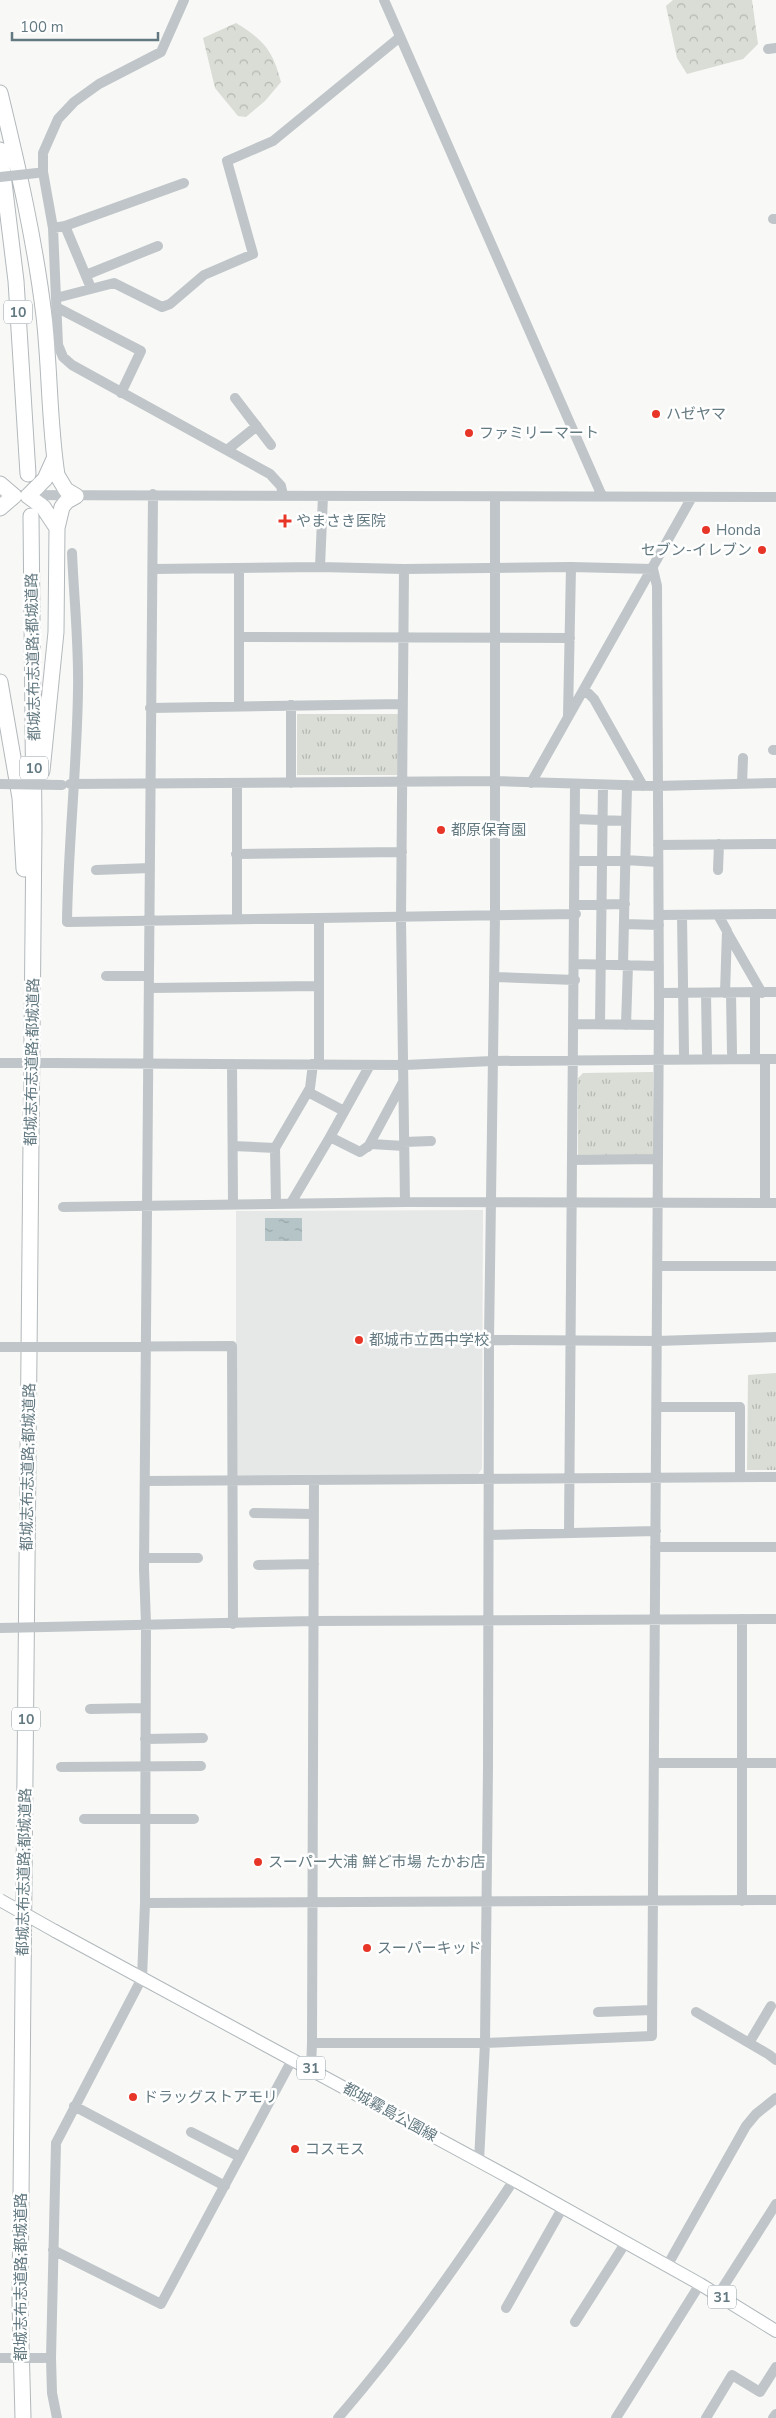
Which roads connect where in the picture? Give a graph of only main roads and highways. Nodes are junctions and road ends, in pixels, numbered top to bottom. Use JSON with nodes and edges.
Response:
{"nodes":[{"id":1,"x":0,"y":93,"type":"edge"},
{"id":2,"x":0,"y":150,"type":"edge"},
{"id":3,"x":54,"y":460,"type":"junction"},
{"id":4,"x":28,"y":474,"type":"dead end"},
{"id":5,"x":0,"y":484,"type":"edge"},
{"id":6,"x":14,"y":496,"type":"edge"},
{"id":7,"x":0,"y":508,"type":"edge"},
{"id":8,"x":31,"y":516,"type":"dead end"},
{"id":9,"x":57,"y":528,"type":"junction"},
{"id":10,"x":0,"y":682,"type":"edge"},
{"id":11,"x":32,"y":1020,"type":"junction"},
{"id":12,"x":0,"y":1900,"type":"edge"},
{"id":13,"x":776,"y":2331,"type":"edge"},
{"id":14,"x":23,"y":2418,"type":"edge"}],
"edges":[{"from":1,"to":3,"type":"highway"},
{"from":2,"to":4,"type":"highway","number":"10"},
{"from":3,"to":6,"type":"highway"},
{"from":3,"to":9,"type":"highway"},
{"from":5,"to":6,"type":"highway"},
{"from":6,"to":7,"type":"highway"},
{"from":6,"to":9,"type":"highway"},
{"from":8,"to":11,"type":"highway","name":"都城志布志道路;都城道路","number":"10"},
{"from":9,"to":11,"type":"highway"},
{"from":10,"to":11,"type":"highway"},
{"from":11,"to":14,"type":"highway","name":"都城志布志道路;都城道路","number":"10"},
{"from":12,"to":13,"type":"main road","name":"都城霧島公園線","number":"31","bridge":true}]}
